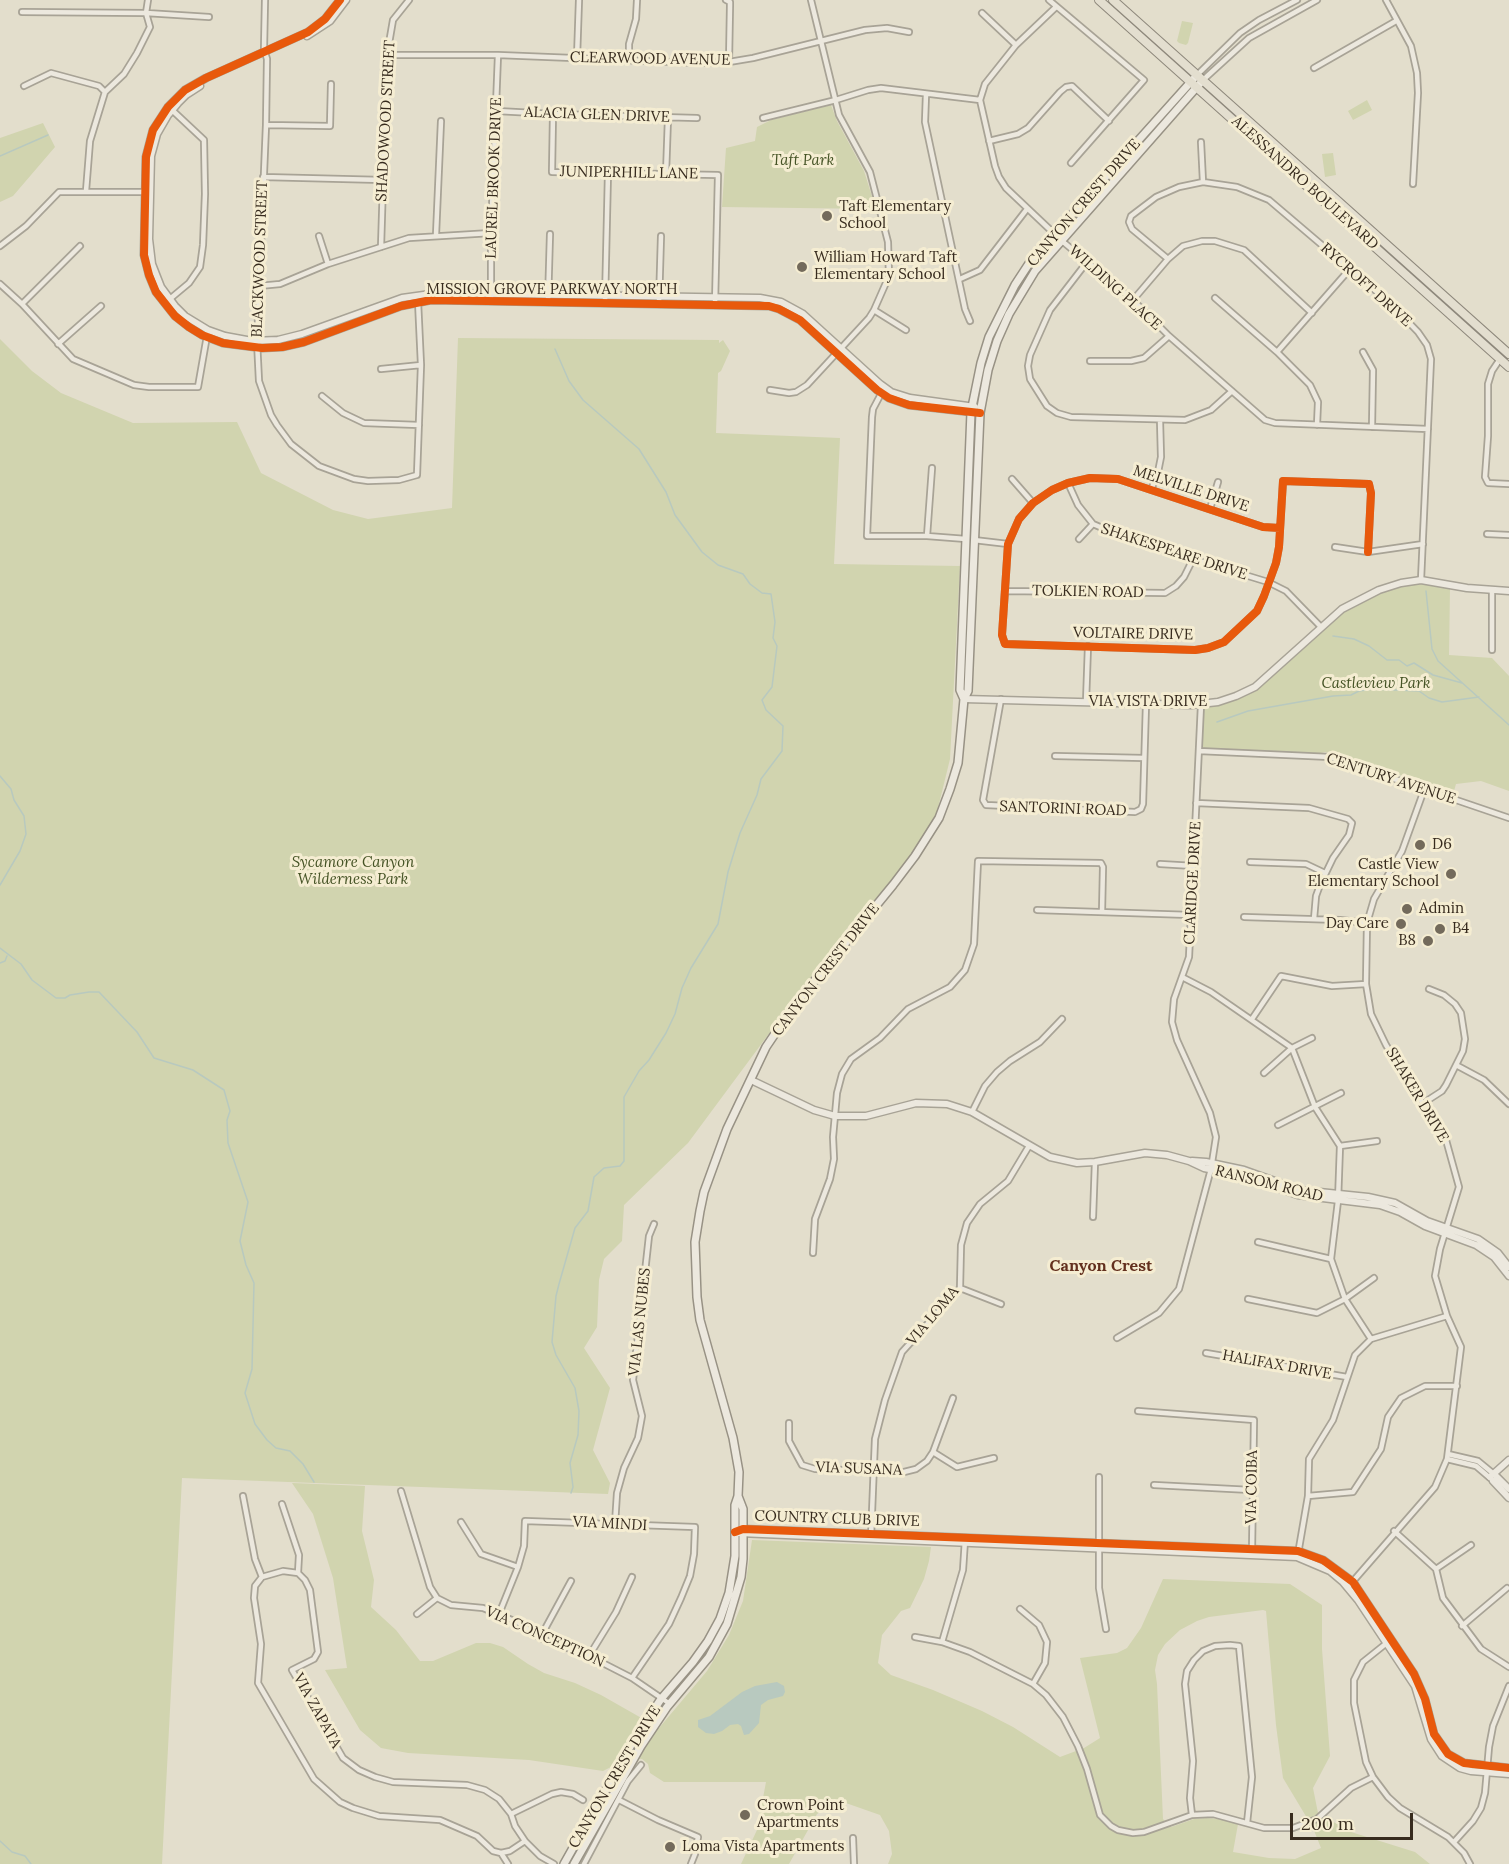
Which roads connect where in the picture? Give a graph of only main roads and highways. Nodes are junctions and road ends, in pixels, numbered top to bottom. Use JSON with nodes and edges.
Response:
{"nodes":[{"id":1,"x":1099,"y":0,"type":"edge"},
{"id":2,"x":1113,"y":0,"type":"edge"},
{"id":3,"x":1197,"y":81,"type":"junction"},
{"id":4,"x":1509,"y":354,"type":"edge"},
{"id":5,"x":1509,"y":367,"type":"edge"},
{"id":6,"x":964,"y":699,"type":"junction"},
{"id":7,"x":741,"y":1532,"type":"junction"},
{"id":8,"x":564,"y":1864,"type":"edge"},
{"id":9,"x":574,"y":1864,"type":"edge"}],
"edges":[{"from":1,"to":3,"type":"main road","name":"ALESSANDRO BOULEVARD"},
{"from":2,"to":3,"type":"main road","name":"ALESSANDRO BOULEVARD"},
{"from":3,"to":4,"type":"main road","name":"ALESSANDRO BOULEVARD"},
{"from":3,"to":5,"type":"main road","name":"ALESSANDRO BOULEVARD"},
{"from":3,"to":6,"type":"main road","name":"CANYON CREST DRIVE"},
{"from":3,"to":6,"type":"main road","name":"CANYON CREST DRIVE"},
{"from":6,"to":7,"type":"main road","name":"CANYON CREST DRIVE"},
{"from":7,"to":8,"type":"main road","name":"CANYON CREST DRIVE"},
{"from":7,"to":9,"type":"main road","name":"CANYON CREST DRIVE"}]}
